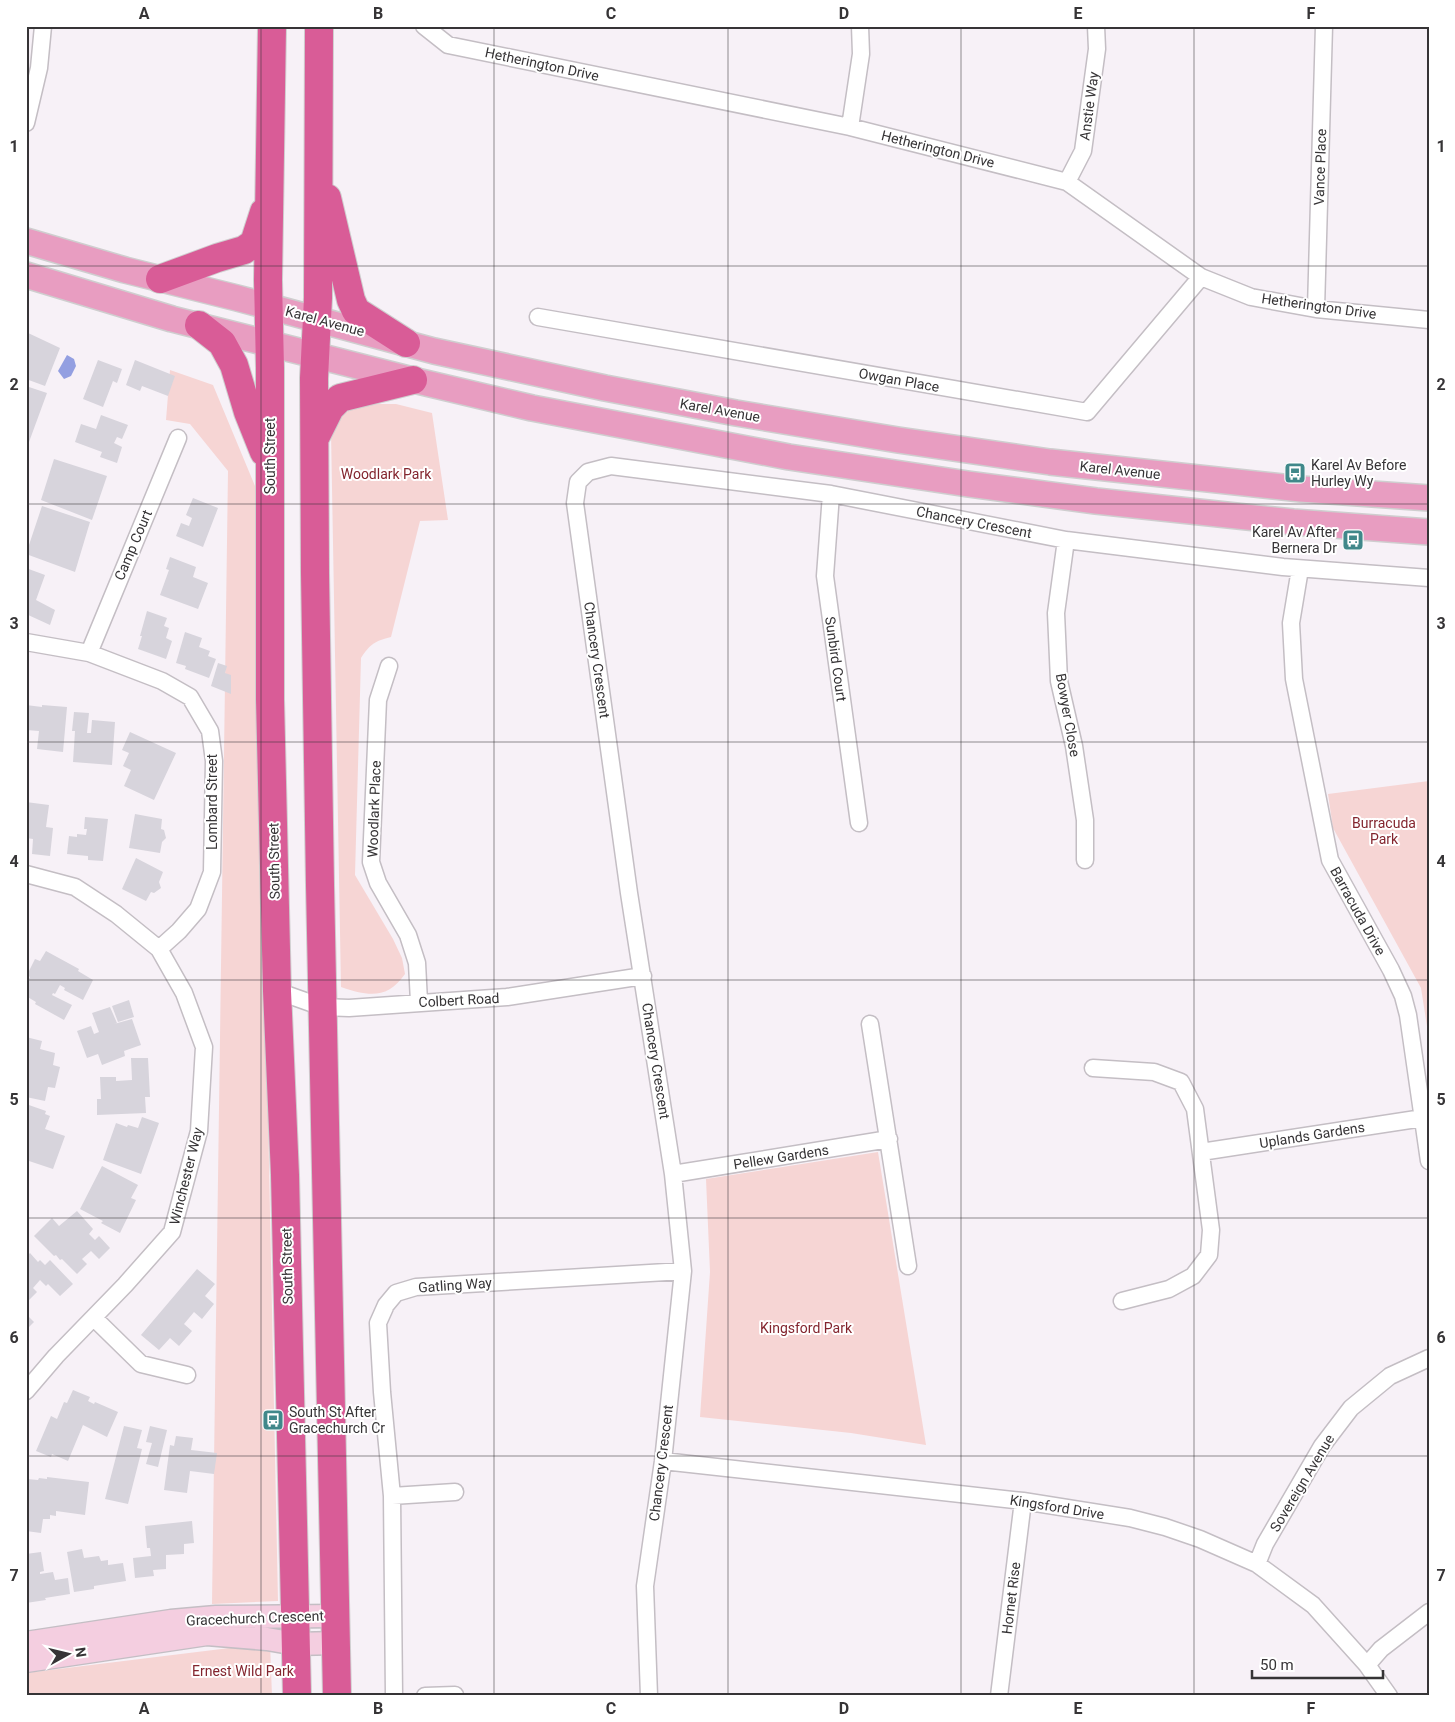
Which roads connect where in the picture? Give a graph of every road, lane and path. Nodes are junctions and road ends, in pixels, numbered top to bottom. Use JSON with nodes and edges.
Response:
{"nodes":[{"id":1,"x":43,"y":26,"type":"edge"},
{"id":2,"x":272,"y":26,"type":"edge"},
{"id":3,"x":319,"y":26,"type":"edge"},
{"id":4,"x":424,"y":26,"type":"edge"},
{"id":5,"x":860,"y":26,"type":"edge"},
{"id":6,"x":1096,"y":26,"type":"edge"},
{"id":7,"x":1324,"y":26,"type":"edge"},
{"id":8,"x":26,"y":123,"type":"edge"},
{"id":9,"x":850,"y":127,"type":"junction"},
{"id":10,"x":317,"y":157,"type":"junction"},
{"id":11,"x":1067,"y":182,"type":"junction"},
{"id":12,"x":271,"y":188,"type":"junction"},
{"id":13,"x":26,"y":240,"type":"edge"},
{"id":14,"x":26,"y":275,"type":"edge"},
{"id":15,"x":1201,"y":277,"type":"junction"},
{"id":16,"x":160,"y":279,"type":"junction"},
{"id":17,"x":269,"y":306,"type":"junction"},
{"id":18,"x":1316,"y":308,"type":"junction"},
{"id":19,"x":538,"y":317,"type":"dead end"},
{"id":20,"x":317,"y":320,"type":"junction"},
{"id":21,"x":1429,"y":320,"type":"edge"},
{"id":22,"x":199,"y":325,"type":"junction"},
{"id":23,"x":406,"y":343,"type":"junction"},
{"id":24,"x":270,"y":344,"type":"junction"},
{"id":25,"x":315,"y":356,"type":"junction"},
{"id":26,"x":413,"y":380,"type":"junction"},
{"id":27,"x":178,"y":438,"type":"dead end"},
{"id":28,"x":315,"y":438,"type":"junction"},
{"id":29,"x":269,"y":465,"type":"junction"},
{"id":30,"x":831,"y":494,"type":"junction"},
{"id":31,"x":1429,"y":498,"type":"edge"},
{"id":32,"x":1428,"y":531,"type":"edge"},
{"id":33,"x":1066,"y":540,"type":"junction"},
{"id":34,"x":1300,"y":569,"type":"junction"},
{"id":35,"x":1429,"y":578,"type":"edge"},
{"id":36,"x":26,"y":642,"type":"edge"},
{"id":37,"x":89,"y":653,"type":"junction"},
{"id":38,"x":388,"y":666,"type":"dead end"},
{"id":39,"x":859,"y":823,"type":"dead end"},
{"id":40,"x":1085,"y":860,"type":"dead end"},
{"id":41,"x":26,"y":874,"type":"edge"},
{"id":42,"x":159,"y":949,"type":"junction"},
{"id":43,"x":643,"y":976,"type":"junction"},
{"id":44,"x":277,"y":992,"type":"junction"},
{"id":45,"x":419,"y":1002,"type":"junction"},
{"id":46,"x":322,"y":1007,"type":"junction"},
{"id":47,"x":870,"y":1024,"type":"dead end"},
{"id":48,"x":1093,"y":1068,"type":"dead end"},
{"id":49,"x":1423,"y":1118,"type":"junction"},
{"id":50,"x":889,"y":1139,"type":"junction"},
{"id":51,"x":1201,"y":1152,"type":"junction"},
{"id":52,"x":1429,"y":1161,"type":"edge"},
{"id":53,"x":673,"y":1174,"type":"junction"},
{"id":54,"x":908,"y":1266,"type":"dead end"},
{"id":55,"x":683,"y":1271,"type":"junction"},
{"id":56,"x":1122,"y":1301,"type":"dead end"},
{"id":57,"x":94,"y":1318,"type":"junction"},
{"id":58,"x":1429,"y":1358,"type":"edge"},
{"id":59,"x":187,"y":1375,"type":"dead end"},
{"id":60,"x":26,"y":1391,"type":"edge"},
{"id":61,"x":663,"y":1461,"type":"junction"},
{"id":62,"x":455,"y":1492,"type":"dead end"},
{"id":63,"x":392,"y":1496,"type":"junction"},
{"id":64,"x":1023,"y":1501,"type":"junction"},
{"id":65,"x":1257,"y":1564,"type":"junction"},
{"id":66,"x":1429,"y":1612,"type":"edge"},
{"id":67,"x":296,"y":1615,"type":"junction"},
{"id":68,"x":336,"y":1616,"type":"junction"},
{"id":69,"x":26,"y":1643,"type":"edge"},
{"id":70,"x":336,"y":1643,"type":"junction"},
{"id":71,"x":296,"y":1644,"type":"junction"},
{"id":72,"x":26,"y":1661,"type":"edge"},
{"id":73,"x":1366,"y":1665,"type":"junction"},
{"id":74,"x":454,"y":1695,"type":"edge"},
{"id":75,"x":297,"y":1696,"type":"edge"},
{"id":76,"x":337,"y":1696,"type":"edge"},
{"id":77,"x":394,"y":1696,"type":"edge"},
{"id":78,"x":425,"y":1696,"type":"edge"},
{"id":79,"x":649,"y":1696,"type":"edge"},
{"id":80,"x":999,"y":1696,"type":"edge"},
{"id":81,"x":1389,"y":1696,"type":"edge"}],
"edges":[{"from":1,"to":8,"type":"street"},
{"from":2,"to":12,"type":"highway","name":"South Street"},
{"from":3,"to":10,"type":"highway"},
{"from":4,"to":9,"type":"street","name":"Hetherington Drive"},
{"from":5,"to":9,"type":"street"},
{"from":6,"to":11,"type":"street","name":"Anstie Way"},
{"from":7,"to":18,"type":"street","name":"Vance Place"},
{"from":9,"to":11,"type":"street","name":"Hetherington Drive"},
{"from":10,"to":20,"type":"highway"},
{"from":10,"to":23,"type":"highway"},
{"from":11,"to":15,"type":"street","name":"Hetherington Drive"},
{"from":12,"to":16,"type":"highway"},
{"from":12,"to":17,"type":"highway","name":"South Street"},
{"from":13,"to":16,"type":"main road","name":"Karel Avenue"},
{"from":14,"to":22,"type":"main road"},
{"from":15,"to":18,"type":"street","name":"Hetherington Drive"},
{"from":15,"to":19,"type":"street","name":"Owgan Place"},
{"from":16,"to":17,"type":"main road","name":"Karel Avenue"},
{"from":17,"to":20,"type":"main road","name":"Karel Avenue"},
{"from":17,"to":24,"type":"highway","name":"South Street"},
{"from":18,"to":21,"type":"street","name":"Hetherington Drive"},
{"from":20,"to":23,"type":"main road","name":"Karel Avenue"},
{"from":20,"to":25,"type":"highway"},
{"from":22,"to":24,"type":"main road"},
{"from":22,"to":29,"type":"highway"},
{"from":23,"to":31,"type":"main road","name":"Karel Avenue"},
{"from":24,"to":25,"type":"main road"},
{"from":24,"to":29,"type":"highway","name":"South Street"},
{"from":25,"to":26,"type":"main road"},
{"from":25,"to":28,"type":"highway"},
{"from":26,"to":28,"type":"highway"},
{"from":26,"to":32,"type":"main road"},
{"from":27,"to":37,"type":"street","name":"Camp Court"},
{"from":28,"to":46,"type":"highway"},
{"from":29,"to":44,"type":"highway","name":"South Street"},
{"from":30,"to":33,"type":"street","name":"Chancery Crescent"},
{"from":30,"to":39,"type":"street","name":"Sunbird Court"},
{"from":30,"to":43,"type":"street","name":"Chancery Crescent"},
{"from":33,"to":34,"type":"street","name":"Chancery Crescent"},
{"from":33,"to":40,"type":"street","name":"Bowyer Close"},
{"from":34,"to":35,"type":"street","name":"Chancery Crescent"},
{"from":34,"to":49,"type":"street","name":"Barracuda Drive"},
{"from":36,"to":37,"type":"street","name":"Lombard Street"},
{"from":37,"to":42,"type":"street","name":"Lombard Street"},
{"from":38,"to":45,"type":"street","name":"Woodlark Place"},
{"from":41,"to":42,"type":"street","name":"Winchester Way"},
{"from":42,"to":57,"type":"street","name":"Winchester Way"},
{"from":43,"to":45,"type":"street","name":"Colbert Road"},
{"from":43,"to":53,"type":"street","name":"Chancery Crescent"},
{"from":44,"to":46,"type":"street","name":"Colbert Road"},
{"from":44,"to":67,"type":"highway","name":"South Street"},
{"from":45,"to":46,"type":"street","name":"Colbert Road"},
{"from":46,"to":68,"type":"highway"},
{"from":47,"to":50,"type":"street"},
{"from":48,"to":51,"type":"street"},
{"from":49,"to":51,"type":"street","name":"Uplands Gardens"},
{"from":49,"to":52,"type":"street","name":"Barracuda Drive"},
{"from":50,"to":53,"type":"street","name":"Pellew Gardens"},
{"from":50,"to":54,"type":"street"},
{"from":51,"to":56,"type":"street"},
{"from":53,"to":55,"type":"street","name":"Chancery Crescent"},
{"from":55,"to":61,"type":"street","name":"Chancery Crescent"},
{"from":55,"to":63,"type":"street","name":"Gatling Way"},
{"from":57,"to":59,"type":"street"},
{"from":57,"to":60,"type":"street","name":"Winchester Way"},
{"from":58,"to":65,"type":"street","name":"Sovereign Avenue"},
{"from":61,"to":64,"type":"street","name":"Kingsford Drive"},
{"from":61,"to":79,"type":"street","name":"Chancery Crescent"},
{"from":62,"to":63,"type":"street"},
{"from":63,"to":77,"type":"street","name":"Gatling Way"},
{"from":64,"to":65,"type":"street","name":"Kingsford Drive"},
{"from":64,"to":80,"type":"street","name":"Hornet Rise"},
{"from":65,"to":73,"type":"street","name":"Kingsford Drive"},
{"from":66,"to":73,"type":"street"},
{"from":67,"to":68,"type":"street","name":"Gracechurch Crescent"},
{"from":67,"to":69,"type":"street","name":"Gracechurch Crescent"},
{"from":67,"to":71,"type":"highway","name":"South Street"},
{"from":68,"to":70,"type":"highway"},
{"from":70,"to":71,"type":"street","name":"Gracechurch Crescent"},
{"from":70,"to":76,"type":"highway"},
{"from":71,"to":72,"type":"street","name":"Gracechurch Crescent"},
{"from":71,"to":75,"type":"highway","name":"South Street"},
{"from":73,"to":81,"type":"street","name":"Kingsford Drive"},
{"from":74,"to":78,"type":"street"}]}
